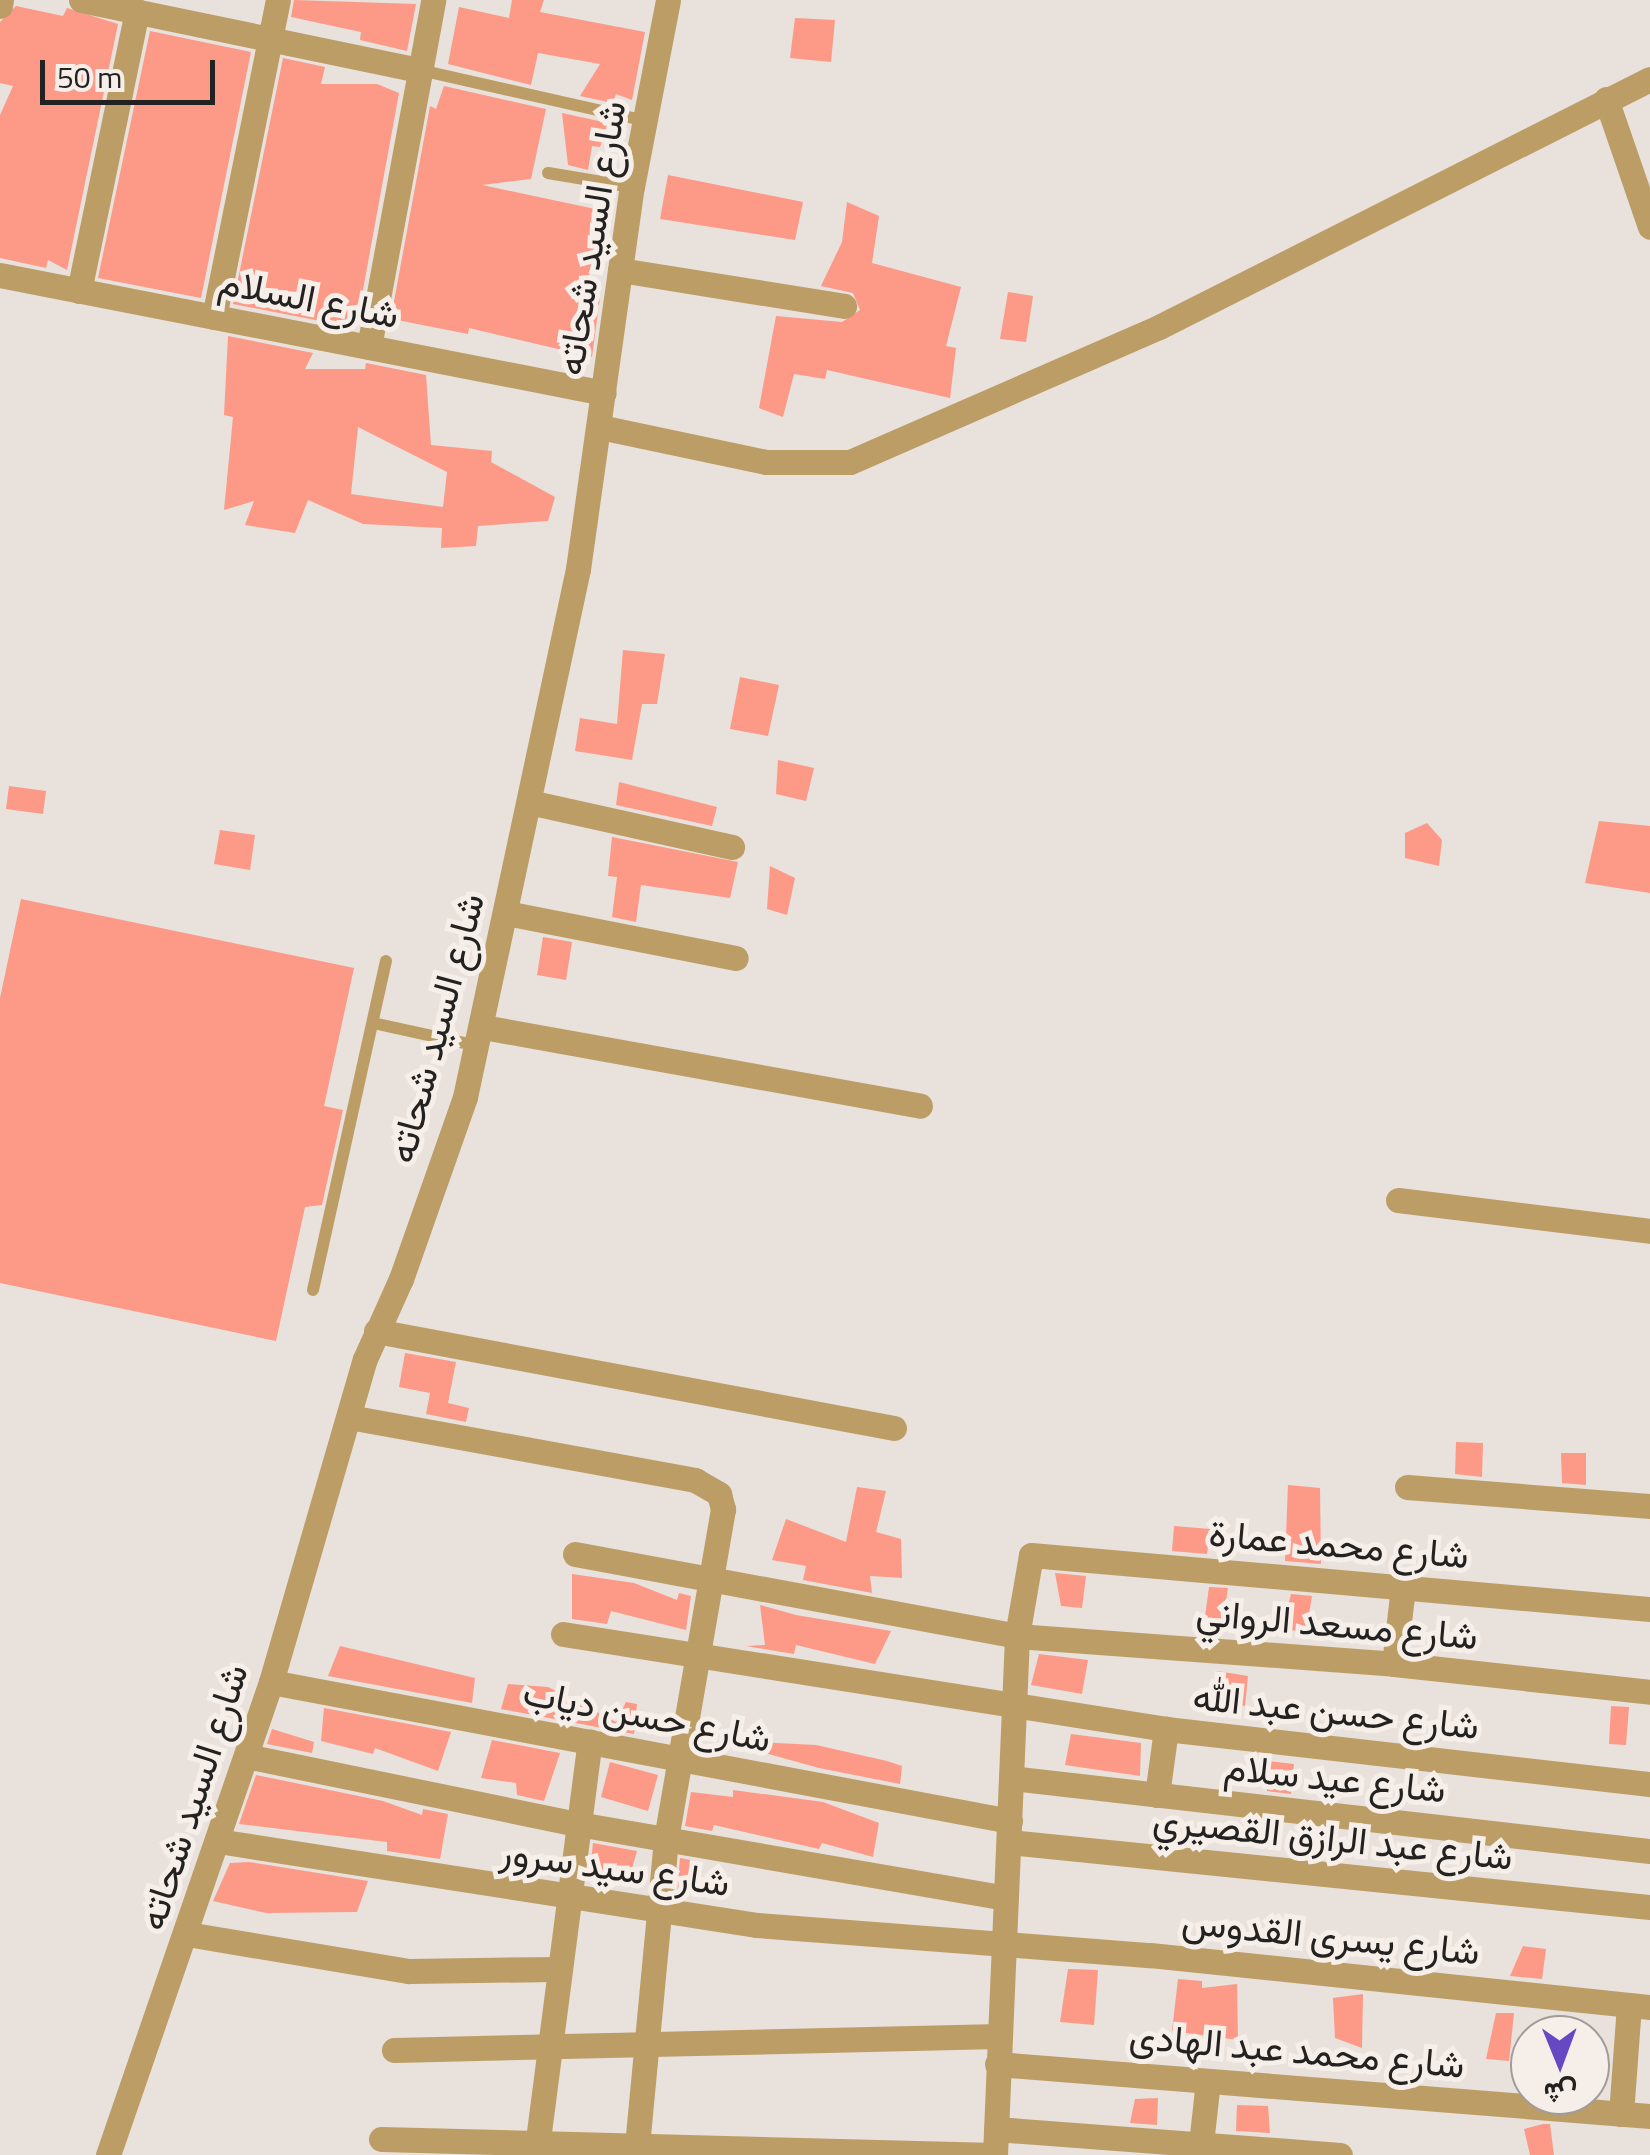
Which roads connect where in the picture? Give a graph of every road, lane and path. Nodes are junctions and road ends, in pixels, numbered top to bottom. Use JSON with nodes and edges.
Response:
{"nodes":[{"id":1,"x":278,"y":0,"type":"edge"},
{"id":2,"x":433,"y":0,"type":"edge"},
{"id":3,"x":668,"y":0,"type":"edge"},
{"id":4,"x":88,"y":1,"type":"edge"},
{"id":5,"x":186,"y":11,"type":"edge"},
{"id":6,"x":136,"y":12,"type":"junction"},
{"id":7,"x":271,"y":39,"type":"junction"},
{"id":8,"x":420,"y":70,"type":"junction"},
{"id":9,"x":1650,"y":79,"type":"edge"},
{"id":10,"x":1606,"y":98,"type":"junction"},
{"id":11,"x":646,"y":122,"type":"junction"},
{"id":12,"x":548,"y":173,"type":"dead end"},
{"id":13,"x":632,"y":186,"type":"junction"},
{"id":14,"x":1650,"y":227,"type":"edge"},
{"id":15,"x":620,"y":270,"type":"junction"},
{"id":16,"x":0,"y":275,"type":"edge"},
{"id":17,"x":79,"y":291,"type":"junction"},
{"id":18,"x":844,"y":306,"type":"dead end"},
{"id":19,"x":214,"y":317,"type":"junction"},
{"id":20,"x":369,"y":348,"type":"junction"},
{"id":21,"x":604,"y":394,"type":"junction"},
{"id":22,"x":600,"y":427,"type":"junction"},
{"id":23,"x":529,"y":802,"type":"junction"},
{"id":24,"x":732,"y":846,"type":"dead end"},
{"id":25,"x":506,"y":913,"type":"junction"},
{"id":26,"x":736,"y":958,"type":"dead end"},
{"id":27,"x":386,"y":961,"type":"dead end"},
{"id":28,"x":372,"y":1024,"type":"junction"},
{"id":29,"x":480,"y":1036,"type":"junction"},
{"id":30,"x":920,"y":1106,"type":"dead end"},
{"id":31,"x":1398,"y":1200,"type":"dead end"},
{"id":32,"x":1650,"y":1231,"type":"edge"},
{"id":33,"x":312,"y":1290,"type":"dead end"},
{"id":34,"x":376,"y":1330,"type":"junction"},
{"id":35,"x":349,"y":1418,"type":"junction"},
{"id":36,"x":894,"y":1428,"type":"dead end"},
{"id":37,"x":1406,"y":1486,"type":"dead end"},
{"id":38,"x":1650,"y":1506,"type":"edge"},
{"id":39,"x":575,"y":1554,"type":"dead end"},
{"id":40,"x":710,"y":1580,"type":"junction"},
{"id":41,"x":1403,"y":1587,"type":"junction"},
{"id":42,"x":1650,"y":1610,"type":"edge"},
{"id":43,"x":563,"y":1634,"type":"dead end"},
{"id":44,"x":1017,"y":1636,"type":"junction"},
{"id":45,"x":694,"y":1656,"type":"junction"},
{"id":46,"x":1394,"y":1664,"type":"junction"},
{"id":47,"x":271,"y":1682,"type":"junction"},
{"id":48,"x":1650,"y":1692,"type":"edge"},
{"id":49,"x":1014,"y":1708,"type":"junction"},
{"id":50,"x":1166,"y":1729,"type":"junction"},
{"id":51,"x":590,"y":1742,"type":"junction"},
{"id":52,"x":246,"y":1756,"type":"junction"},
{"id":53,"x":676,"y":1759,"type":"junction"},
{"id":54,"x":1012,"y":1778,"type":"junction"},
{"id":55,"x":1650,"y":1784,"type":"edge"},
{"id":56,"x":1157,"y":1796,"type":"junction"},
{"id":57,"x":578,"y":1824,"type":"junction"},
{"id":58,"x":1009,"y":1832,"type":"junction"},
{"id":59,"x":666,"y":1839,"type":"junction"},
{"id":60,"x":218,"y":1841,"type":"junction"},
{"id":61,"x":1650,"y":1850,"type":"edge"},
{"id":62,"x":1006,"y":1898,"type":"junction"},
{"id":63,"x":567,"y":1900,"type":"junction"},
{"id":64,"x":1650,"y":1908,"type":"edge"},
{"id":65,"x":660,"y":1913,"type":"junction"},
{"id":66,"x":187,"y":1934,"type":"junction"},
{"id":67,"x":1004,"y":1944,"type":"junction"},
{"id":68,"x":557,"y":1969,"type":"junction"},
{"id":69,"x":1639,"y":2006,"type":"edge"},
{"id":70,"x":999,"y":2036,"type":"junction"},
{"id":71,"x":646,"y":2044,"type":"junction"},
{"id":72,"x":548,"y":2046,"type":"junction"},
{"id":73,"x":394,"y":2050,"type":"dead end"},
{"id":74,"x":998,"y":2064,"type":"junction"},
{"id":75,"x":1208,"y":2081,"type":"junction"},
{"id":76,"x":1621,"y":2114,"type":"junction"},
{"id":77,"x":1650,"y":2116,"type":"edge"},
{"id":78,"x":996,"y":2128,"type":"junction"},
{"id":79,"x":381,"y":2138,"type":"dead end"},
{"id":80,"x":1202,"y":2144,"type":"junction"},
{"id":81,"x":536,"y":2149,"type":"edge"},
{"id":82,"x":637,"y":2150,"type":"edge"},
{"id":83,"x":108,"y":2155,"type":"edge"},
{"id":84,"x":995,"y":2155,"type":"edge"},
{"id":85,"x":1340,"y":2155,"type":"edge"}],
"edges":[{"from":1,"to":7,"type":"street"},
{"from":2,"to":8,"type":"street"},
{"from":3,"to":11,"type":"street","name":"شارع السيد شحاته"},
{"from":4,"to":6,"type":"street"},
{"from":5,"to":6,"type":"street"},
{"from":5,"to":7,"type":"street"},
{"from":6,"to":17,"type":"street"},
{"from":7,"to":8,"type":"street"},
{"from":7,"to":19,"type":"street"},
{"from":8,"to":11,"type":"lane"},
{"from":8,"to":20,"type":"street"},
{"from":9,"to":10,"type":"street"},
{"from":10,"to":14,"type":"street"},
{"from":10,"to":22,"type":"street"},
{"from":11,"to":13,"type":"street","name":"شارع السيد شحاته"},
{"from":12,"to":13,"type":"lane"},
{"from":13,"to":15,"type":"street","name":"شارع السيد شحاته"},
{"from":15,"to":18,"type":"street"},
{"from":15,"to":21,"type":"street","name":"شارع السيد شحاته"},
{"from":16,"to":17,"type":"street","name":"شارع السلام"},
{"from":17,"to":19,"type":"street","name":"شارع السلام"},
{"from":19,"to":20,"type":"street","name":"شارع السلام"},
{"from":20,"to":21,"type":"street","name":"شارع السلام"},
{"from":21,"to":22,"type":"street","name":"شارع السيد شحاته"},
{"from":22,"to":23,"type":"street","name":"شارع السيد شحاته"},
{"from":23,"to":24,"type":"street"},
{"from":23,"to":25,"type":"street","name":"شارع السيد شحاته"},
{"from":25,"to":26,"type":"street"},
{"from":25,"to":29,"type":"street","name":"شارع السيد شحاته"},
{"from":27,"to":28,"type":"lane"},
{"from":28,"to":29,"type":"lane"},
{"from":28,"to":33,"type":"lane"},
{"from":29,"to":30,"type":"street"},
{"from":29,"to":34,"type":"street","name":"شارع السيد شحاته"},
{"from":31,"to":32,"type":"street"},
{"from":34,"to":35,"type":"street","name":"شارع السيد شحاته"},
{"from":34,"to":36,"type":"street"},
{"from":35,"to":40,"type":"street"},
{"from":35,"to":47,"type":"street","name":"شارع السيد شحاته"},
{"from":37,"to":38,"type":"street"},
{"from":39,"to":40,"type":"street","name":"شارع مسعد الرواني"},
{"from":40,"to":44,"type":"street","name":"شارع مسعد الرواني"},
{"from":40,"to":45,"type":"street"},
{"from":41,"to":42,"type":"street","name":"شارع محمد عمارة"},
{"from":41,"to":44,"type":"street","name":"شارع محمد عمارة"},
{"from":41,"to":46,"type":"street"},
{"from":43,"to":45,"type":"street","name":"شارع حسن عبد الله"},
{"from":44,"to":46,"type":"street","name":"شارع مسعد الرواني"},
{"from":44,"to":49,"type":"street"},
{"from":45,"to":49,"type":"street","name":"شارع حسن عبد الله"},
{"from":45,"to":53,"type":"street"},
{"from":46,"to":48,"type":"street","name":"شارع مسعد الرواني"},
{"from":47,"to":51,"type":"street","name":"شارع حسن دياب"},
{"from":47,"to":52,"type":"street","name":"شارع السيد شحاته"},
{"from":49,"to":50,"type":"street","name":"شارع حسن عبد الله"},
{"from":49,"to":54,"type":"street"},
{"from":50,"to":55,"type":"street","name":"شارع حسن عبد الله"},
{"from":50,"to":56,"type":"street"},
{"from":51,"to":53,"type":"street","name":"شارع حسن دياب"},
{"from":51,"to":57,"type":"street"},
{"from":52,"to":57,"type":"street"},
{"from":52,"to":60,"type":"street","name":"شارع السيد شحاته"},
{"from":53,"to":58,"type":"street","name":"شارع حسن دياب"},
{"from":53,"to":59,"type":"street"},
{"from":54,"to":56,"type":"street","name":"شارع عيد سلام"},
{"from":54,"to":58,"type":"street"},
{"from":56,"to":61,"type":"street","name":"شارع عيد سلام"},
{"from":57,"to":59,"type":"street"},
{"from":57,"to":63,"type":"street"},
{"from":58,"to":62,"type":"street"},
{"from":58,"to":64,"type":"street","name":"شارع عبد الرازق القصيري"},
{"from":59,"to":62,"type":"street"},
{"from":59,"to":65,"type":"street"},
{"from":60,"to":63,"type":"street","name":"شارع سيد سرور"},
{"from":60,"to":66,"type":"street","name":"شارع السيد شحاته"},
{"from":62,"to":67,"type":"street"},
{"from":63,"to":65,"type":"street","name":"شارع سيد سرور"},
{"from":63,"to":68,"type":"street"},
{"from":65,"to":67,"type":"street","name":"شارع سيد سرور"},
{"from":65,"to":71,"type":"street"},
{"from":66,"to":68,"type":"street"},
{"from":66,"to":83,"type":"street","name":"شارع السيد شحاته"},
{"from":67,"to":69,"type":"street","name":"شارع يسرى القدوس"},
{"from":67,"to":70,"type":"street"},
{"from":68,"to":72,"type":"street"},
{"from":69,"to":76,"type":"street"},
{"from":70,"to":71,"type":"street"},
{"from":70,"to":74,"type":"street"},
{"from":71,"to":72,"type":"street"},
{"from":71,"to":82,"type":"street"},
{"from":72,"to":73,"type":"street"},
{"from":72,"to":81,"type":"street"},
{"from":74,"to":75,"type":"street","name":"شارع محمد عبد الهادى"},
{"from":74,"to":78,"type":"street"},
{"from":75,"to":76,"type":"street","name":"شارع محمد عبد الهادى"},
{"from":75,"to":80,"type":"street"},
{"from":76,"to":77,"type":"street","name":"شارع محمد عبد الهادى"},
{"from":78,"to":80,"type":"street"},
{"from":78,"to":84,"type":"street"},
{"from":79,"to":81,"type":"street"},
{"from":80,"to":85,"type":"street"},
{"from":81,"to":82,"type":"street"},
{"from":82,"to":84,"type":"street"}]}
